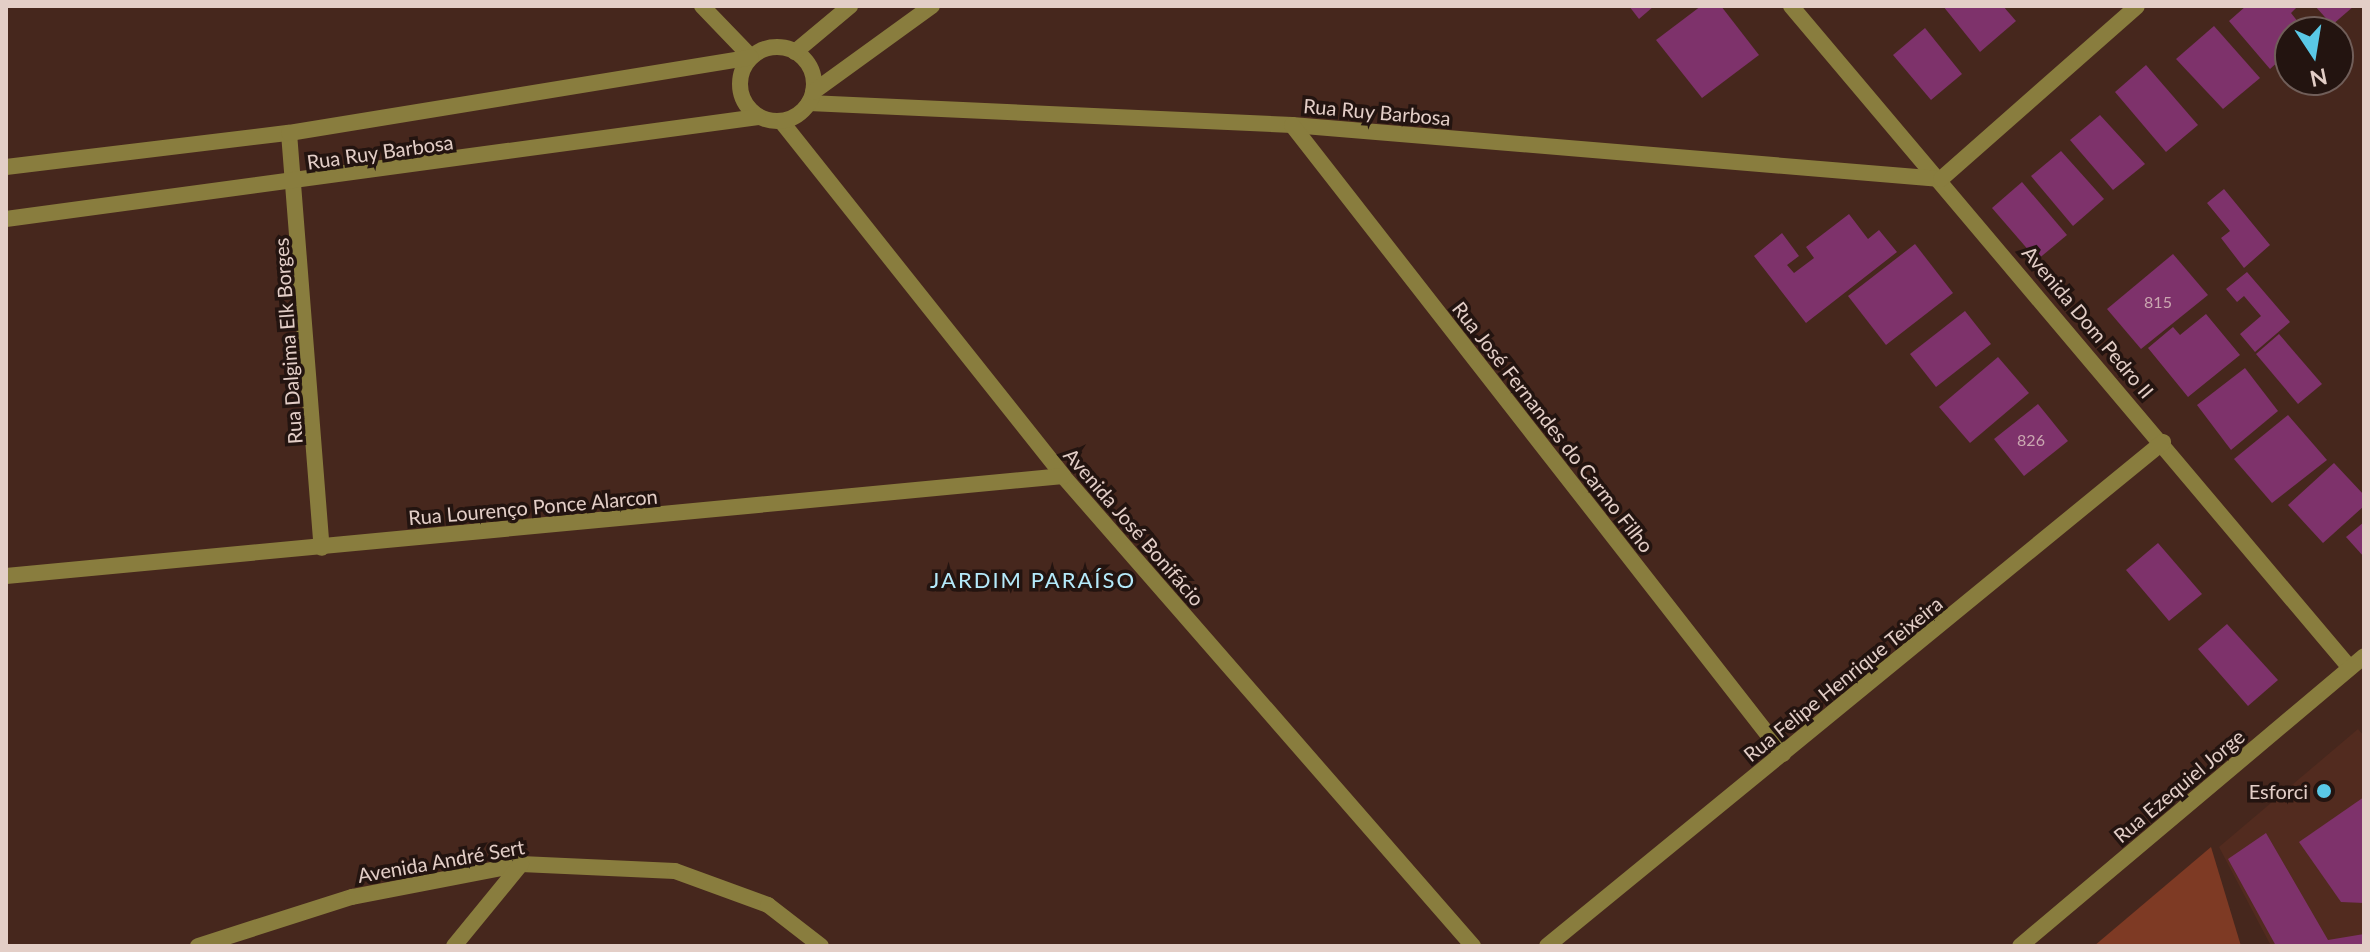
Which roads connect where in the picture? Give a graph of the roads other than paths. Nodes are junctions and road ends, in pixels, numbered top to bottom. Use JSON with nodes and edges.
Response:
{"nodes":[{"id":1,"x":702,"y":6,"type":"edge"},
{"id":2,"x":850,"y":6,"type":"edge"},
{"id":3,"x":932,"y":6,"type":"edge"},
{"id":4,"x":1791,"y":6,"type":"edge"},
{"id":5,"x":2137,"y":6,"type":"edge"},
{"id":6,"x":795,"y":52,"type":"junction"},
{"id":7,"x":751,"y":57,"type":"junction"},
{"id":8,"x":811,"y":97,"type":"junction"},
{"id":9,"x":758,"y":117,"type":"junction"},
{"id":10,"x":781,"y":121,"type":"junction"},
{"id":11,"x":1292,"y":125,"type":"junction"},
{"id":12,"x":289,"y":133,"type":"junction"},
{"id":13,"x":6,"y":167,"type":"edge"},
{"id":14,"x":1941,"y":179,"type":"junction"},
{"id":15,"x":297,"y":184,"type":"junction"},
{"id":16,"x":6,"y":219,"type":"edge"},
{"id":17,"x":2163,"y":442,"type":"junction"},
{"id":18,"x":1063,"y":476,"type":"junction"},
{"id":19,"x":322,"y":548,"type":"junction"},
{"id":20,"x":6,"y":576,"type":"edge"},
{"id":21,"x":2364,"y":656,"type":"edge"},
{"id":22,"x":2350,"y":668,"type":"junction"},
{"id":23,"x":1783,"y":754,"type":"junction"},
{"id":24,"x":521,"y":864,"type":"junction"},
{"id":25,"x":198,"y":946,"type":"edge"},
{"id":26,"x":454,"y":946,"type":"edge"},
{"id":27,"x":821,"y":946,"type":"edge"},
{"id":28,"x":1473,"y":946,"type":"edge"},
{"id":29,"x":1547,"y":946,"type":"edge"},
{"id":30,"x":2020,"y":946,"type":"edge"}],
"edges":[{"from":1,"to":7,"type":"street"},
{"from":2,"to":6,"type":"street"},
{"from":3,"to":8,"type":"street"},
{"from":4,"to":14,"type":"street","name":"Avenida Dom Pedro II"},
{"from":5,"to":14,"type":"street"},
{"from":6,"to":7,"type":"street"},
{"from":6,"to":8,"type":"street"},
{"from":7,"to":9,"type":"street"},
{"from":7,"to":12,"type":"street","name":"Rua Ruy Barbosa"},
{"from":8,"to":10,"type":"street"},
{"from":8,"to":11,"type":"street","name":"Rua Ruy Barbosa"},
{"from":9,"to":10,"type":"street"},
{"from":9,"to":15,"type":"street","name":"Rua Ruy Barbosa"},
{"from":10,"to":18,"type":"street","name":"Avenida José Bonifácio"},
{"from":11,"to":14,"type":"street","name":"Rua Ruy Barbosa"},
{"from":11,"to":23,"type":"street","name":"Rua José Fernandes do Carmo Filho"},
{"from":12,"to":13,"type":"street","name":"Rua Ruy Barbosa"},
{"from":12,"to":15,"type":"street","name":"Rua Dalgima Elk Borges"},
{"from":14,"to":17,"type":"street","name":"Avenida Dom Pedro II"},
{"from":15,"to":16,"type":"street","name":"Rua Ruy Barbosa"},
{"from":15,"to":19,"type":"street","name":"Rua Dalgima Elk Borges"},
{"from":17,"to":22,"type":"street","name":"Avenida Dom Pedro II"},
{"from":17,"to":23,"type":"street","name":"Rua Felipe Henrique Teixeira"},
{"from":18,"to":19,"type":"street","name":"Rua Lourenço Ponce Alarcon"},
{"from":18,"to":28,"type":"street","name":"Avenida José Bonifácio"},
{"from":19,"to":20,"type":"street","name":"Rua Lourenço Ponce Alarcon"},
{"from":21,"to":22,"type":"street","name":"Rua Ezequiel Jorge"},
{"from":22,"to":30,"type":"street","name":"Rua Ezequiel Jorge"},
{"from":23,"to":29,"type":"street","name":"Rua Felipe Henrique Teixeira"},
{"from":24,"to":25,"type":"street","name":"Avenida André Sert"},
{"from":24,"to":26,"type":"street"},
{"from":24,"to":27,"type":"street","name":"Avenida André Sert"}]}
